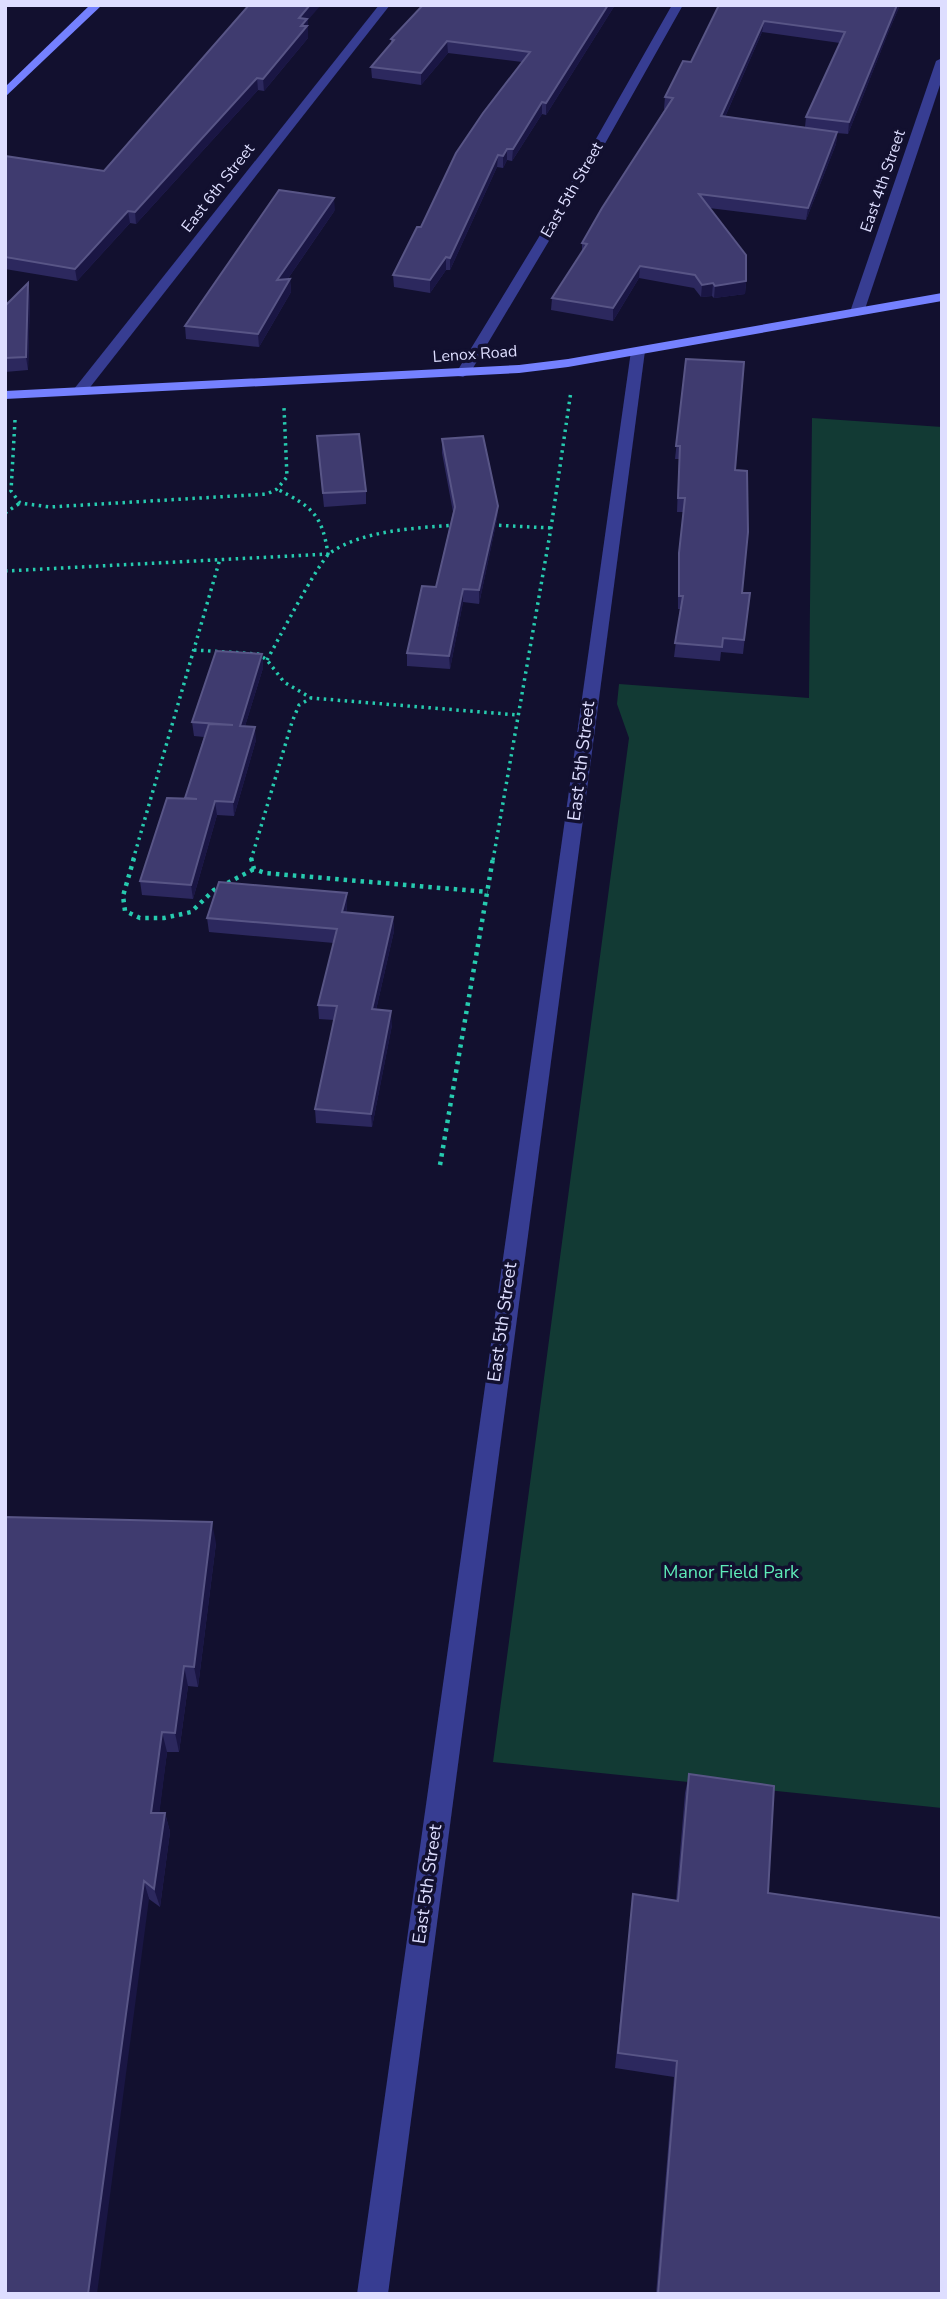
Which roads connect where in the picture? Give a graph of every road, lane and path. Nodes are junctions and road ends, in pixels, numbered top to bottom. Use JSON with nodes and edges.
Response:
{"nodes":[{"id":1,"x":97,"y":5,"type":"edge"},
{"id":2,"x":385,"y":5,"type":"edge"},
{"id":3,"x":678,"y":5,"type":"edge"},
{"id":4,"x":942,"y":61,"type":"edge"},
{"id":5,"x":5,"y":94,"type":"edge"},
{"id":6,"x":942,"y":297,"type":"edge"},
{"id":7,"x":858,"y":312,"type":"junction"},
{"id":8,"x":638,"y":351,"type":"junction"},
{"id":9,"x":463,"y":373,"type":"junction"},
{"id":10,"x":571,"y":390,"type":"dead end"},
{"id":11,"x":79,"y":392,"type":"junction"},
{"id":12,"x":5,"y":395,"type":"edge"},
{"id":13,"x":284,"y":406,"type":"dead end"},
{"id":14,"x":15,"y":420,"type":"dead end"},
{"id":15,"x":277,"y":489,"type":"junction"},
{"id":16,"x":20,"y":503,"type":"junction"},
{"id":17,"x":5,"y":513,"type":"edge"},
{"id":18,"x":457,"y":525,"type":"edge"},
{"id":19,"x":482,"y":525,"type":"edge"},
{"id":20,"x":551,"y":528,"type":"junction"},
{"id":21,"x":328,"y":554,"type":"junction"},
{"id":22,"x":220,"y":559,"type":"junction"},
{"id":23,"x":5,"y":571,"type":"edge"},
{"id":24,"x":194,"y":650,"type":"junction"},
{"id":25,"x":267,"y":660,"type":"junction"},
{"id":26,"x":311,"y":698,"type":"junction"},
{"id":27,"x":518,"y":715,"type":"junction"},
{"id":28,"x":254,"y":869,"type":"junction"},
{"id":29,"x":488,"y":891,"type":"junction"},
{"id":30,"x":440,"y":1165,"type":"dead end"},
{"id":31,"x":372,"y":2294,"type":"edge"}],
"edges":[{"from":1,"to":5,"type":"street"},
{"from":2,"to":11,"type":"street","name":"East 6th Street"},
{"from":3,"to":9,"type":"street","name":"East 5th Street"},
{"from":4,"to":7,"type":"street","name":"East 4th Street"},
{"from":6,"to":7,"type":"street","name":"Lenox Road"},
{"from":7,"to":8,"type":"street","name":"Lenox Road"},
{"from":8,"to":9,"type":"street","name":"Lenox Road"},
{"from":8,"to":31,"type":"street","name":"East 5th Street"},
{"from":9,"to":11,"type":"street","name":"Lenox Road"},
{"from":10,"to":20,"type":"path"},
{"from":11,"to":12,"type":"street","name":"Lenox Road"},
{"from":13,"to":15,"type":"path"},
{"from":14,"to":16,"type":"path"},
{"from":15,"to":16,"type":"path"},
{"from":15,"to":21,"type":"path"},
{"from":16,"to":17,"type":"path"},
{"from":18,"to":21,"type":"path"},
{"from":19,"to":20,"type":"path"},
{"from":20,"to":27,"type":"path"},
{"from":21,"to":22,"type":"path"},
{"from":21,"to":25,"type":"path"},
{"from":22,"to":23,"type":"path"},
{"from":22,"to":24,"type":"path"},
{"from":24,"to":25,"type":"path"},
{"from":24,"to":28,"type":"path"},
{"from":25,"to":26,"type":"path"},
{"from":26,"to":27,"type":"path"},
{"from":26,"to":28,"type":"path"},
{"from":27,"to":29,"type":"path"},
{"from":28,"to":29,"type":"path"},
{"from":29,"to":30,"type":"path"}]}
